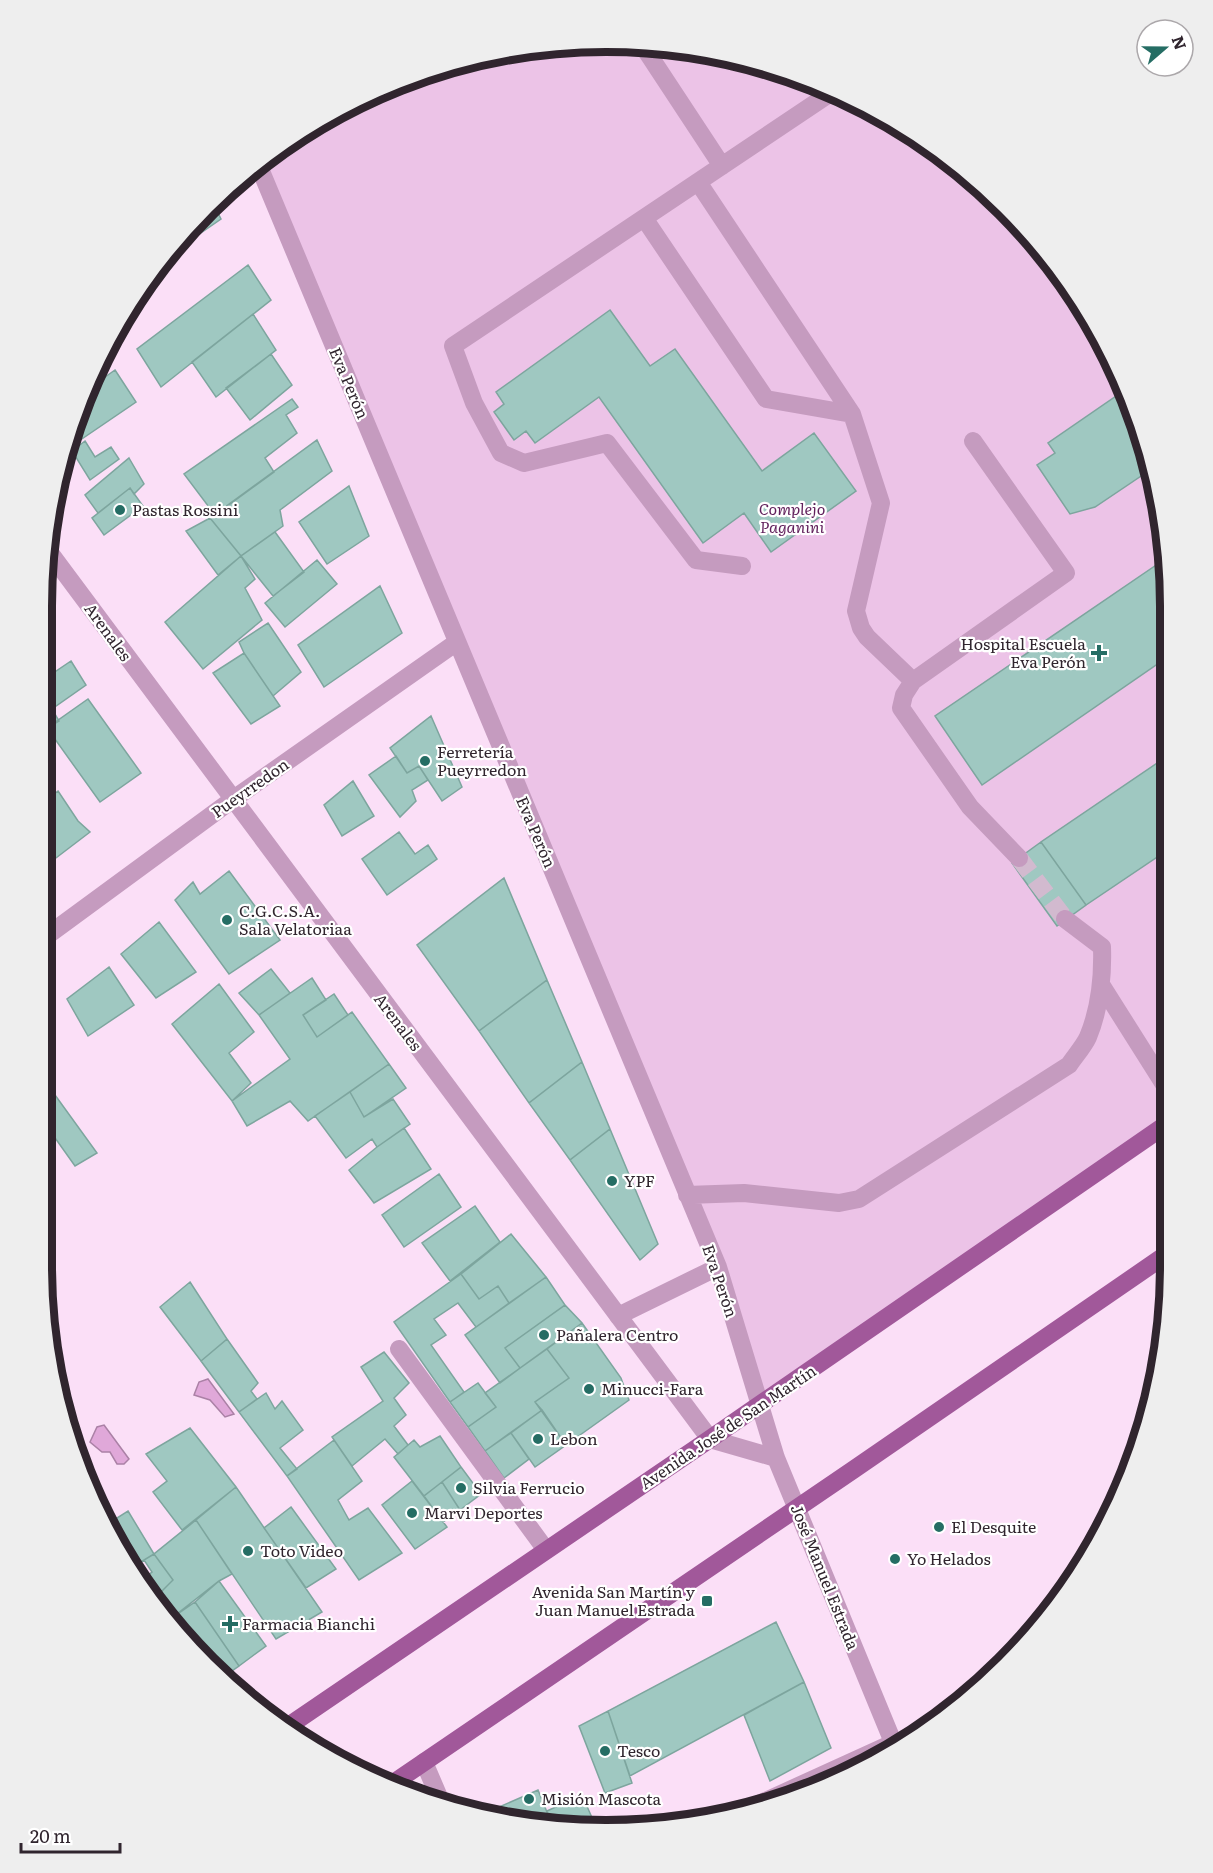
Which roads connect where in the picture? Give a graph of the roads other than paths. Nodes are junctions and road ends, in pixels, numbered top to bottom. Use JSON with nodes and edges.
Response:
{"nodes":[{"id":1,"x":649,"y":54,"type":"edge"},
{"id":2,"x":824,"y":97,"type":"edge"},
{"id":3,"x":722,"y":166,"type":"junction"},
{"id":4,"x":262,"y":173,"type":"edge"},
{"id":5,"x":698,"y":182,"type":"junction"},
{"id":6,"x":644,"y":218,"type":"junction"},
{"id":7,"x":852,"y":414,"type":"junction"},
{"id":8,"x":973,"y":441,"type":"dead end"},
{"id":9,"x":55,"y":560,"type":"edge"},
{"id":10,"x":742,"y":566,"type":"dead end"},
{"id":11,"x":458,"y":642,"type":"junction"},
{"id":12,"x":913,"y":681,"type":"junction"},
{"id":13,"x":232,"y":800,"type":"junction"},
{"id":14,"x":1019,"y":858,"type":"tunnel mouth"},
{"id":15,"x":1065,"y":919,"type":"tunnel mouth"},
{"id":16,"x":52,"y":932,"type":"edge"},
{"id":17,"x":1102,"y":986,"type":"junction"},
{"id":18,"x":1160,"y":1078,"type":"edge"},
{"id":19,"x":1160,"y":1129,"type":"edge"},
{"id":20,"x":687,"y":1195,"type":"junction"},
{"id":21,"x":1160,"y":1259,"type":"edge"},
{"id":22,"x":718,"y":1267,"type":"junction"},
{"id":23,"x":618,"y":1317,"type":"junction"},
{"id":24,"x":399,"y":1349,"type":"dead end"},
{"id":25,"x":760,"y":1405,"type":"junction"},
{"id":26,"x":710,"y":1440,"type":"junction"},
{"id":27,"x":776,"y":1458,"type":"junction"},
{"id":28,"x":796,"y":1509,"type":"junction"},
{"id":29,"x":546,"y":1550,"type":"junction"},
{"id":30,"x":293,"y":1723,"type":"edge"},
{"id":31,"x":892,"y":1741,"type":"edge"},
{"id":32,"x":424,"y":1762,"type":"junction"},
{"id":33,"x":398,"y":1780,"type":"edge"},
{"id":34,"x":438,"y":1794,"type":"edge"}],
"edges":[{"from":1,"to":3,"type":"street"},
{"from":2,"to":3,"type":"street"},
{"from":3,"to":5,"type":"street"},
{"from":4,"to":11,"type":"street","name":"Eva Perón"},
{"from":5,"to":6,"type":"street"},
{"from":5,"to":7,"type":"street"},
{"from":6,"to":7,"type":"street"},
{"from":6,"to":10,"type":"street"},
{"from":7,"to":12,"type":"street"},
{"from":8,"to":12,"type":"street"},
{"from":9,"to":13,"type":"street","name":"Arenales"},
{"from":11,"to":13,"type":"street","name":"Pueyrredon"},
{"from":11,"to":20,"type":"street","name":"Eva Perón"},
{"from":12,"to":14,"type":"street"},
{"from":13,"to":16,"type":"street","name":"Pueyrredon"},
{"from":13,"to":23,"type":"street","name":"Arenales"},
{"from":15,"to":17,"type":"street"},
{"from":17,"to":18,"type":"street"},
{"from":17,"to":20,"type":"street"},
{"from":19,"to":25,"type":"main road","name":"Avenida José de San Martín"},
{"from":20,"to":22,"type":"street","name":"Eva Perón"},
{"from":21,"to":28,"type":"main road"},
{"from":22,"to":23,"type":"street"},
{"from":22,"to":25,"type":"street","name":"Eva Perón"},
{"from":23,"to":26,"type":"street","name":"Arenales"},
{"from":24,"to":29,"type":"street"},
{"from":25,"to":26,"type":"main road","name":"Avenida José de San Martín"},
{"from":25,"to":27,"type":"street","name":"José Manuel Estrada"},
{"from":26,"to":27,"type":"street"},
{"from":26,"to":29,"type":"main road","name":"Avenida José de San Martín"},
{"from":27,"to":28,"type":"street","name":"José Manuel Estrada"},
{"from":28,"to":31,"type":"street","name":"José Manuel Estrada"},
{"from":28,"to":32,"type":"main road"},
{"from":29,"to":30,"type":"main road","name":"Avenida José de San Martín"},
{"from":32,"to":33,"type":"main road"},
{"from":32,"to":34,"type":"street"}]}
